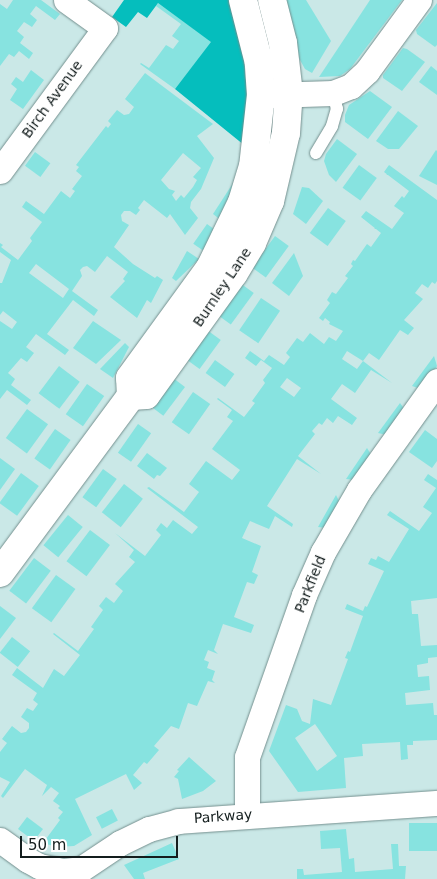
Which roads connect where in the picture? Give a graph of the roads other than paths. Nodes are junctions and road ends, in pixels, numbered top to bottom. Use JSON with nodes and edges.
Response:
{"nodes":[{"id":1,"x":66,"y":0,"type":"edge"},
{"id":2,"x":243,"y":0,"type":"edge"},
{"id":3,"x":272,"y":0,"type":"edge"},
{"id":4,"x":419,"y":0,"type":"edge"},
{"id":5,"x":333,"y":93,"type":"junction"},
{"id":6,"x":289,"y":94,"type":"junction"},
{"id":7,"x":261,"y":95,"type":"junction"},
{"id":8,"x":316,"y":153,"type":"dead end"},
{"id":9,"x":0,"y":171,"type":"edge"},
{"id":10,"x":437,"y":380,"type":"edge"},
{"id":11,"x":131,"y":396,"type":"junction"},
{"id":12,"x":0,"y":573,"type":"edge"},
{"id":13,"x":437,"y":803,"type":"edge"},
{"id":14,"x":247,"y":814,"type":"junction"},
{"id":15,"x":0,"y":840,"type":"edge"},
{"id":16,"x":62,"y":875,"type":"edge"}],
"edges":[{"from":1,"to":9,"type":"street","name":"Birch Avenue"},
{"from":2,"to":7,"type":"street","name":"Burnley Lane"},
{"from":3,"to":6,"type":"street","name":"Burnley Lane"},
{"from":4,"to":5,"type":"street"},
{"from":5,"to":6,"type":"street"},
{"from":5,"to":8,"type":"lane"},
{"from":6,"to":7,"type":"street"},
{"from":6,"to":11,"type":"street","name":"Burnley Lane"},
{"from":7,"to":11,"type":"street","name":"Burnley Lane"},
{"from":10,"to":14,"type":"street","name":"Parkfield"},
{"from":11,"to":12,"type":"street","name":"Burnley Lane"},
{"from":13,"to":14,"type":"street","name":"Parkway"},
{"from":14,"to":16,"type":"street","name":"Parkway"},
{"from":15,"to":16,"type":"street","name":"Parkway"}]}
